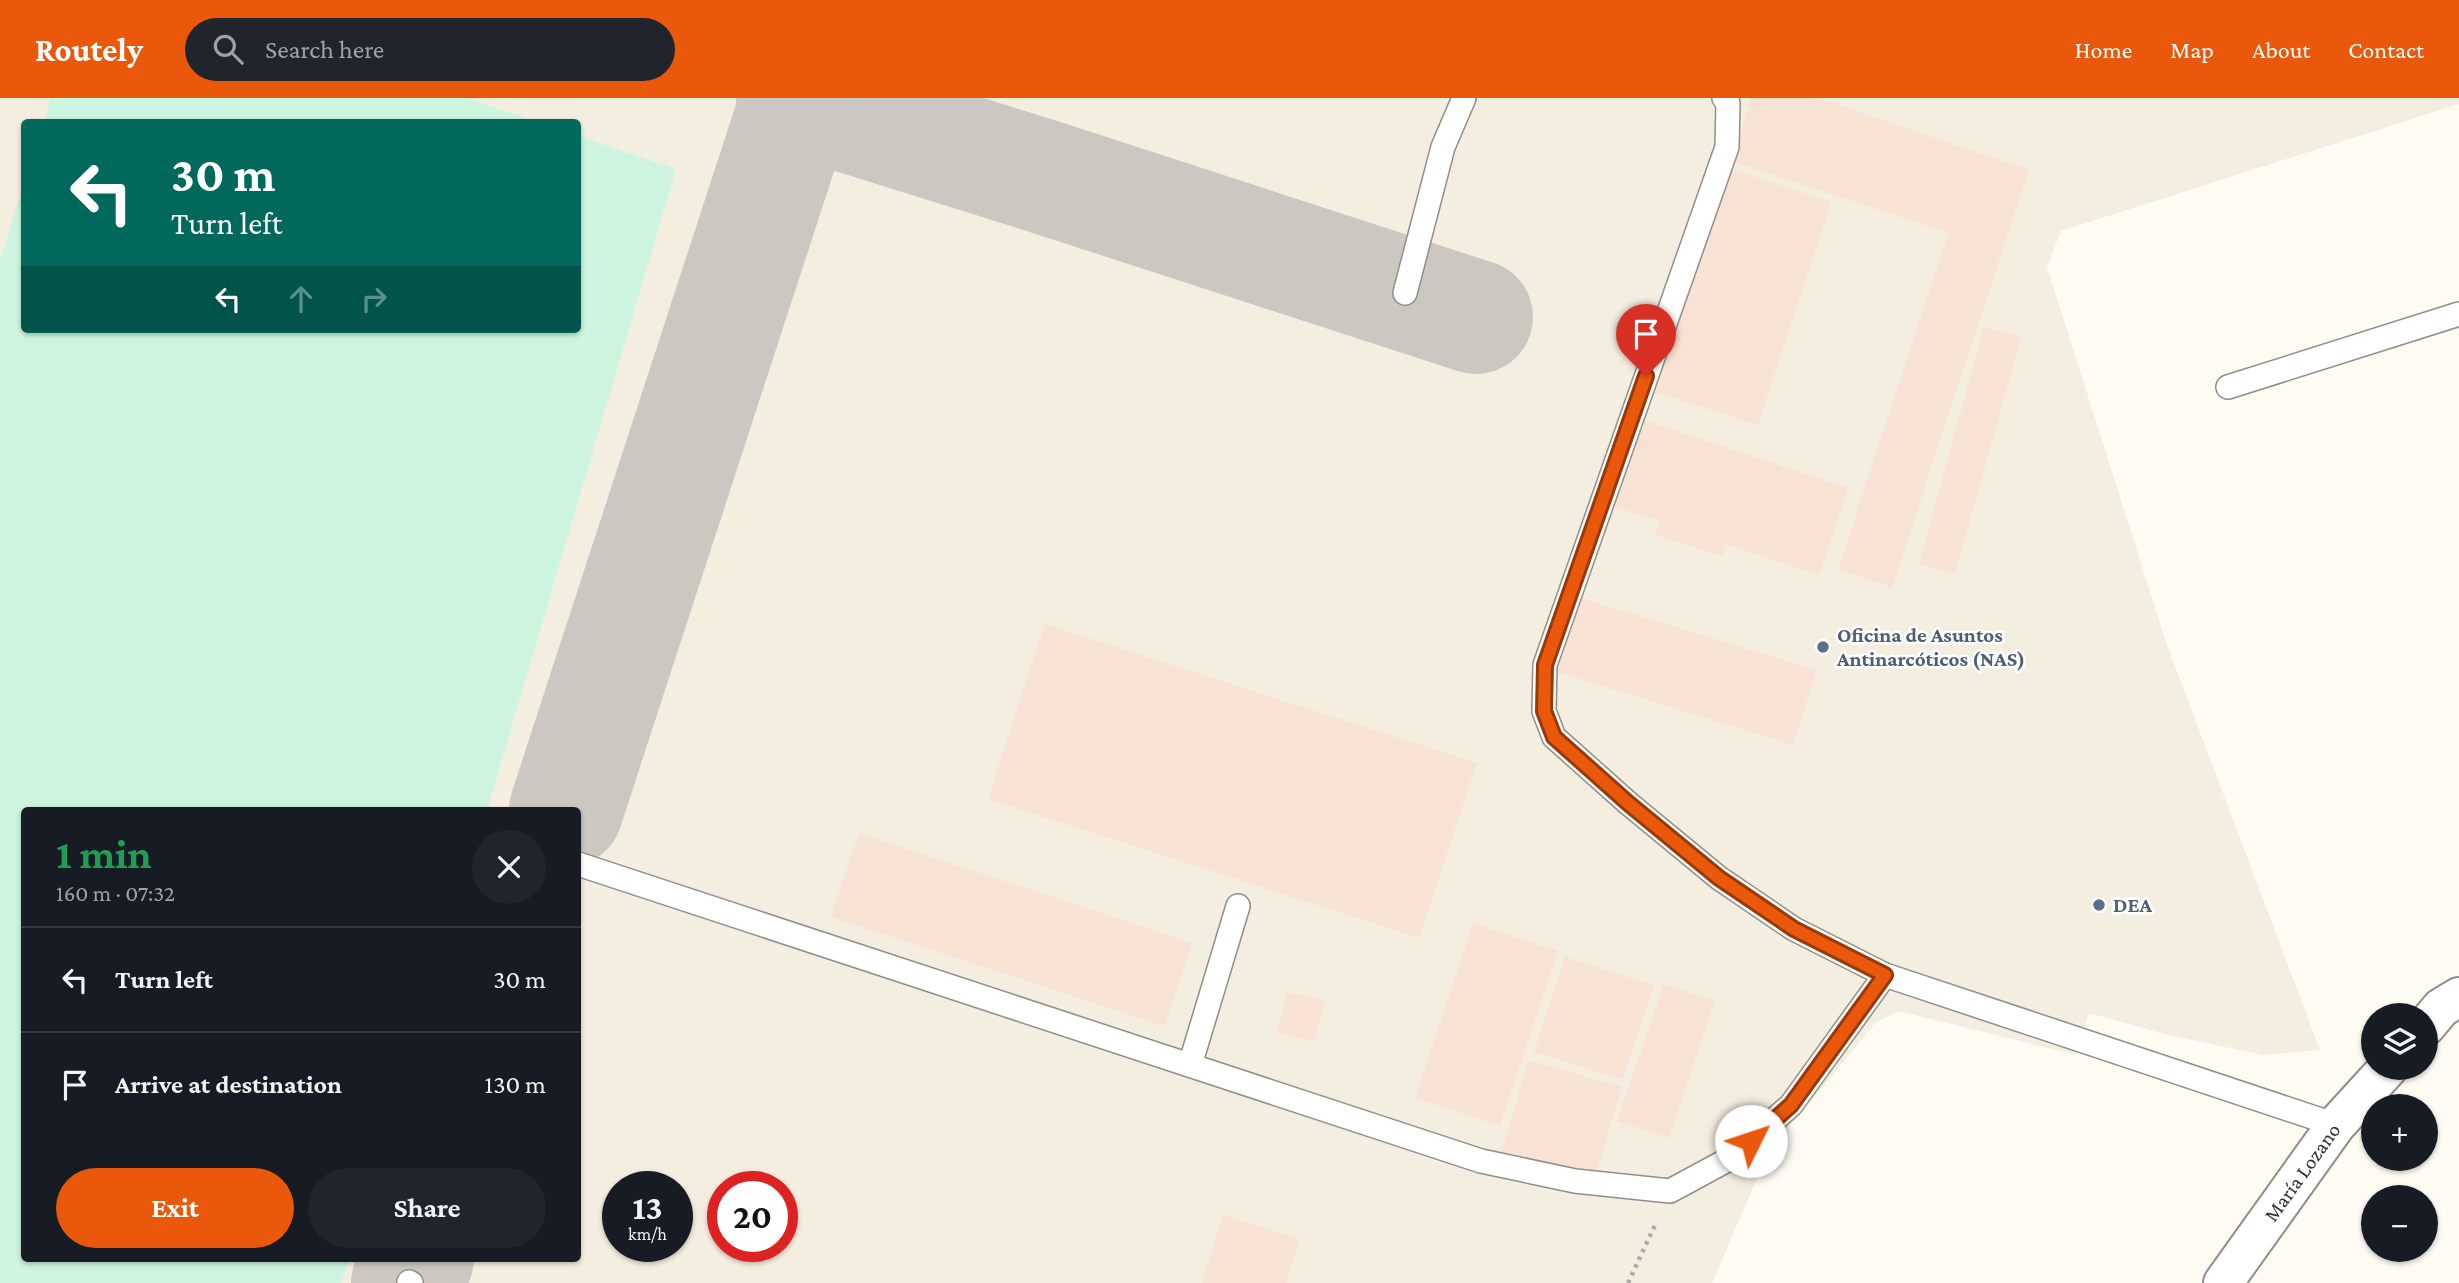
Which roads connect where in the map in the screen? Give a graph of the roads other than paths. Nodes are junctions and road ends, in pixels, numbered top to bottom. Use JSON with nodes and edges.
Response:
{"nodes":[{"id":1,"x":1464,"y":98,"type":"edge"},
{"id":2,"x":1724,"y":98,"type":"edge"},
{"id":3,"x":1405,"y":293,"type":"dead end"},
{"id":4,"x":2459,"y":314,"type":"edge"},
{"id":5,"x":2228,"y":387,"type":"dead end"},
{"id":6,"x":581,"y":864,"type":"edge"},
{"id":7,"x":1238,"y":906,"type":"dead end"},
{"id":8,"x":1885,"y":975,"type":"junction"},
{"id":9,"x":2459,"y":997,"type":"edge"},
{"id":10,"x":2438,"y":1012,"type":"edge"},
{"id":11,"x":1190,"y":1065,"type":"junction"},
{"id":12,"x":2377,"y":1080,"type":"edge"},
{"id":13,"x":2336,"y":1125,"type":"junction"},
{"id":14,"x":2223,"y":1283,"type":"edge"}],
"edges":[{"from":1,"to":3,"type":"lane"},
{"from":2,"to":8,"type":"lane"},
{"from":4,"to":5,"type":"lane"},
{"from":6,"to":11,"type":"lane"},
{"from":7,"to":11,"type":"lane"},
{"from":8,"to":11,"type":"lane"},
{"from":8,"to":13,"type":"lane"},
{"from":9,"to":10,"type":"street"},
{"from":12,"to":13,"type":"street","name":"María Lozano"},
{"from":13,"to":14,"type":"street","name":"María Lozano"}]}
